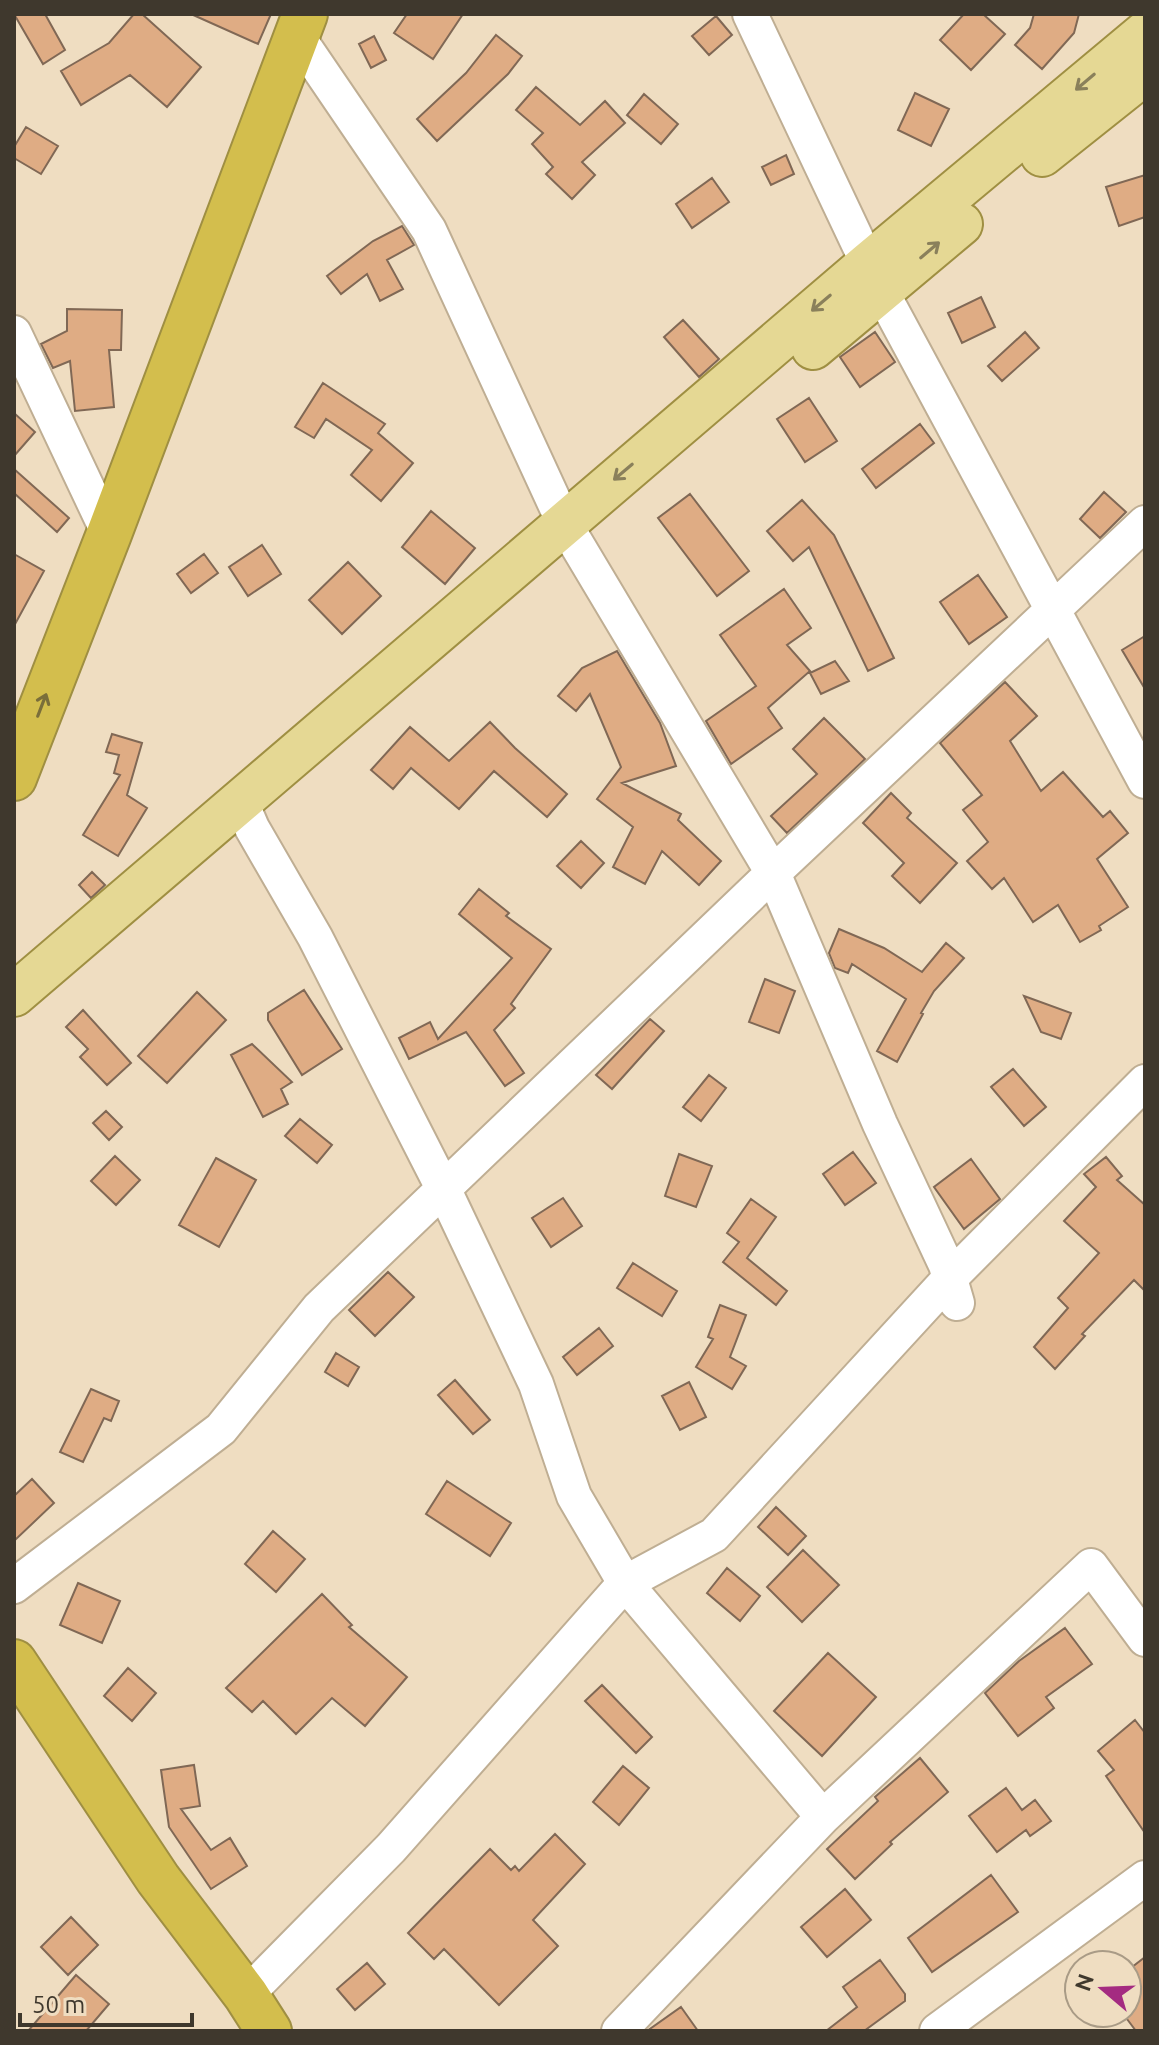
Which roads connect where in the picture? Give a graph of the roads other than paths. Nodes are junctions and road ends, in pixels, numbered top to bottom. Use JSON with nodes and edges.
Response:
{"nodes":[{"id":1,"x":750,"y":14,"type":"edge"},
{"id":2,"x":295,"y":21,"type":"edge"},
{"id":3,"x":1145,"y":33,"type":"edge"},
{"id":4,"x":1145,"y":73,"type":"edge"},
{"id":5,"x":874,"y":277,"type":"junction"},
{"id":6,"x":14,"y":333,"type":"edge"},
{"id":7,"x":101,"y":517,"type":"junction"},
{"id":8,"x":1145,"y":523,"type":"edge"},
{"id":9,"x":571,"y":534,"type":"junction"},
{"id":10,"x":1051,"y":609,"type":"junction"},
{"id":11,"x":14,"y":701,"type":"edge"},
{"id":12,"x":14,"y":778,"type":"edge"},
{"id":13,"x":1145,"y":781,"type":"edge"},
{"id":14,"x":247,"y":815,"type":"junction"},
{"id":15,"x":773,"y":873,"type":"junction"},
{"id":16,"x":14,"y":995,"type":"edge"},
{"id":17,"x":14,"y":1022,"type":"edge"},
{"id":18,"x":1145,"y":1082,"type":"edge"},
{"id":19,"x":443,"y":1188,"type":"junction"},
{"id":20,"x":953,"y":1290,"type":"junction"},
{"id":21,"x":625,"y":1583,"type":"junction"},
{"id":22,"x":14,"y":1586,"type":"edge"},
{"id":23,"x":1145,"y":1639,"type":"edge"},
{"id":24,"x":14,"y":1662,"type":"edge"},
{"id":25,"x":823,"y":1817,"type":"junction"},
{"id":26,"x":1145,"y":1878,"type":"edge"},
{"id":27,"x":246,"y":1995,"type":"junction"},
{"id":28,"x":269,"y":2031,"type":"edge"},
{"id":29,"x":619,"y":2031,"type":"edge"},
{"id":30,"x":937,"y":2031,"type":"edge"}],
"edges":[{"from":1,"to":5,"type":"street"},
{"from":2,"to":7,"type":"highway"},
{"from":2,"to":9,"type":"street"},
{"from":3,"to":5,"type":"main road","one_way":true},
{"from":5,"to":4,"type":"main road","one_way":true},
{"from":5,"to":9,"type":"main road"},
{"from":5,"to":10,"type":"street"},
{"from":6,"to":7,"type":"street"},
{"from":7,"to":11,"type":"highway"},
{"from":12,"to":7,"type":"highway","one_way":true},
{"from":8,"to":10,"type":"street"},
{"from":9,"to":14,"type":"main road"},
{"from":9,"to":15,"type":"street"},
{"from":10,"to":13,"type":"street"},
{"from":10,"to":15,"type":"street"},
{"from":14,"to":16,"type":"main road"},
{"from":14,"to":17,"type":"main road"},
{"from":14,"to":19,"type":"street"},
{"from":15,"to":19,"type":"street"},
{"from":15,"to":20,"type":"street"},
{"from":18,"to":20,"type":"street"},
{"from":19,"to":21,"type":"street"},
{"from":19,"to":22,"type":"street"},
{"from":20,"to":21,"type":"street"},
{"from":21,"to":25,"type":"street"},
{"from":21,"to":27,"type":"street"},
{"from":23,"to":25,"type":"street"},
{"from":24,"to":27,"type":"highway"},
{"from":25,"to":29,"type":"street"},
{"from":26,"to":30,"type":"street"},
{"from":27,"to":28,"type":"highway"}]}
